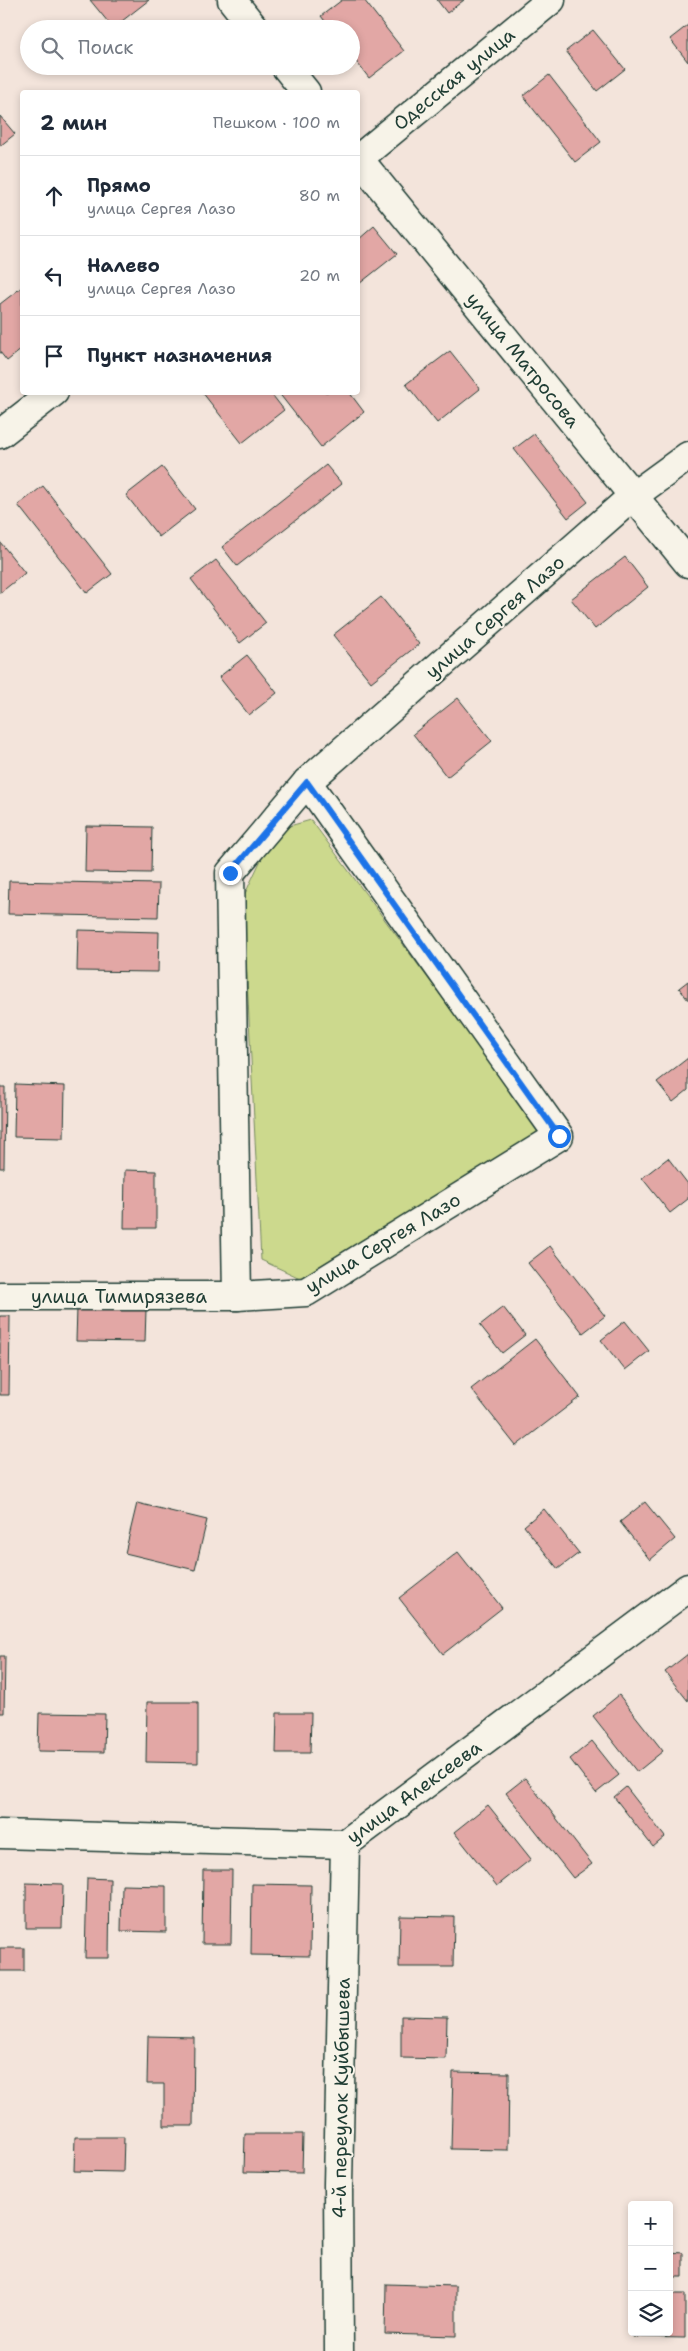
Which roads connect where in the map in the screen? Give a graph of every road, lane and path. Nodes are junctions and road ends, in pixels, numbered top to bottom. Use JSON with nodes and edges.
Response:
{"nodes":[{"id":1,"x":232,"y":0,"type":"edge"},
{"id":2,"x":551,"y":0,"type":"edge"},
{"id":3,"x":248,"y":20,"type":"edge"},
{"id":4,"x":292,"y":75,"type":"edge"},
{"id":5,"x":304,"y":90,"type":"edge"},
{"id":6,"x":360,"y":156,"type":"edge"},
{"id":7,"x":360,"y":160,"type":"edge"},
{"id":8,"x":50,"y":395,"type":"edge"},
{"id":9,"x":0,"y":434,"type":"edge"},
{"id":10,"x":688,"y":456,"type":"edge"},
{"id":11,"x":633,"y":496,"type":"junction"},
{"id":12,"x":688,"y":563,"type":"edge"},
{"id":13,"x":307,"y":782,"type":"junction"},
{"id":14,"x":0,"y":1296,"type":"edge"},
{"id":15,"x":237,"y":1296,"type":"junction"},
{"id":16,"x":688,"y":1588,"type":"edge"},
{"id":17,"x":0,"y":1834,"type":"edge"},
{"id":18,"x":346,"y":1844,"type":"junction"},
{"id":19,"x":339,"y":2351,"type":"edge"}],
"edges":[{"from":1,"to":3,"type":"street"},
{"from":2,"to":6,"type":"street","name":"Одесская улица"},
{"from":4,"to":5,"type":"street"},
{"from":7,"to":11,"type":"street","name":"улица Матросова"},
{"from":8,"to":9,"type":"street"},
{"from":10,"to":11,"type":"street","name":"улица Сергея Лазо"},
{"from":11,"to":12,"type":"street","name":"улица Матросова"},
{"from":11,"to":13,"type":"street","name":"улица Сергея Лазо"},
{"from":13,"to":15,"type":"street","name":"улица Сергея Лазо"},
{"from":13,"to":15,"type":"street","name":"улица Сергея Лазо"},
{"from":14,"to":15,"type":"street","name":"улица Тимирязева"},
{"from":16,"to":18,"type":"street","name":"улица Алексеева"},
{"from":17,"to":18,"type":"street","name":"улица Алексеева"},
{"from":18,"to":19,"type":"street","name":"4-й переулок Куйбышева"}]}
